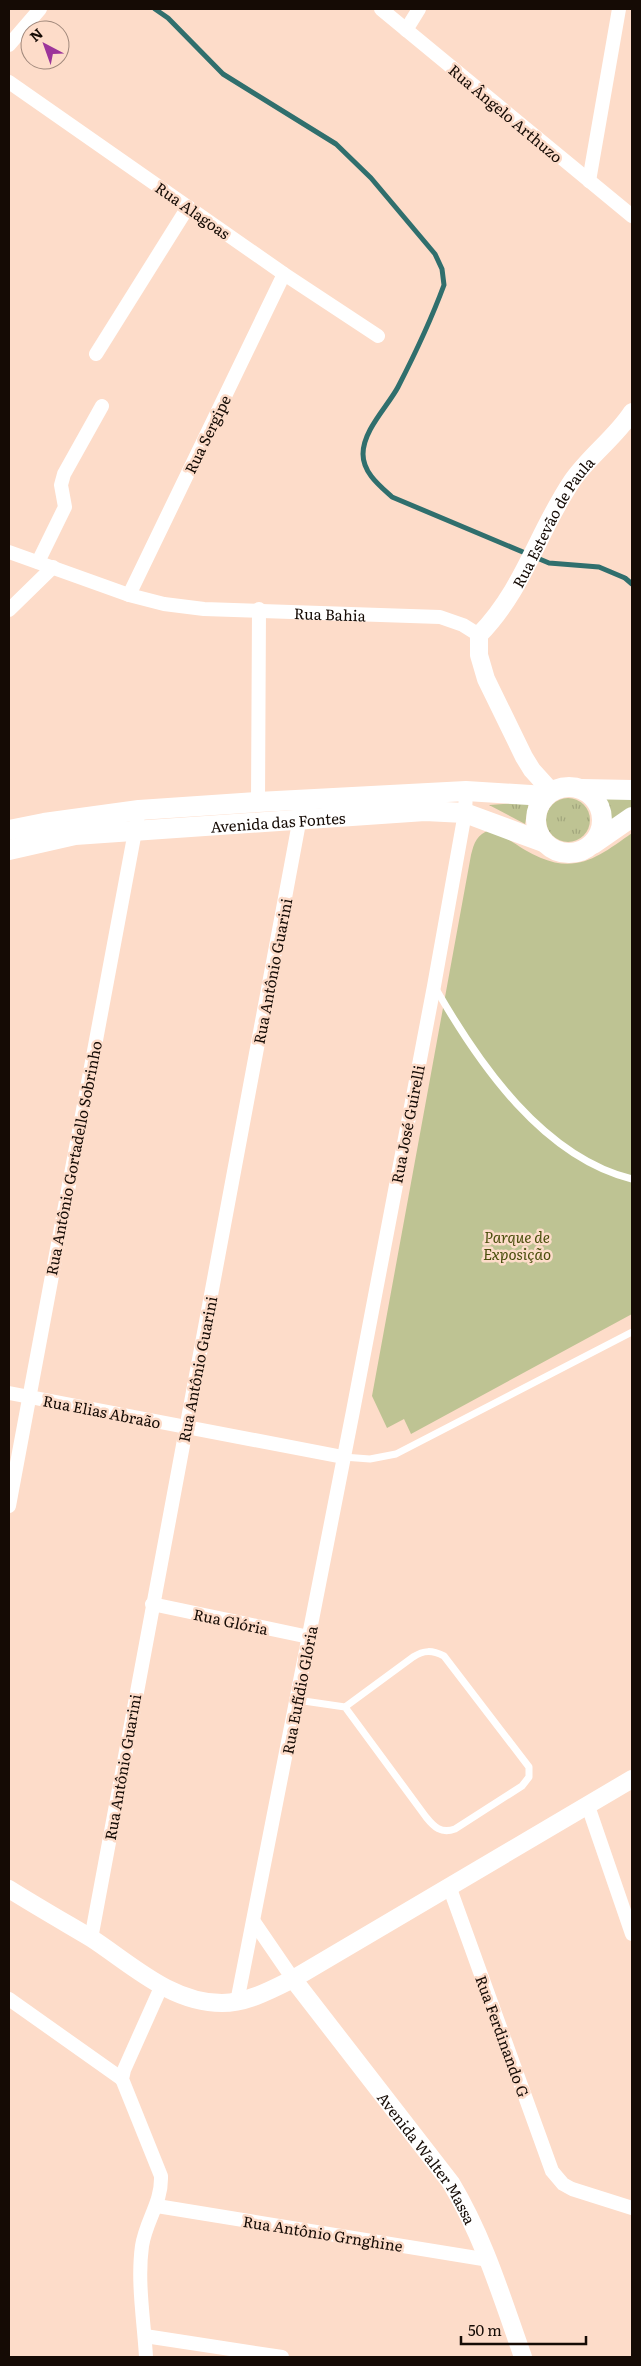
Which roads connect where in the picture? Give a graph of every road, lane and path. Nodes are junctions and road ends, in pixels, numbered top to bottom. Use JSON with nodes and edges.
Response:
{"nodes":[{"id":1,"x":40,"y":9,"type":"edge"},
{"id":2,"x":381,"y":9,"type":"edge"},
{"id":3,"x":419,"y":9,"type":"edge"},
{"id":4,"x":619,"y":9,"type":"edge"},
{"id":5,"x":406,"y":30,"type":"junction"},
{"id":6,"x":9,"y":45,"type":"edge"},
{"id":7,"x":9,"y":82,"type":"edge"},
{"id":8,"x":589,"y":181,"type":"junction"},
{"id":9,"x":188,"y":207,"type":"junction"},
{"id":10,"x":632,"y":216,"type":"edge"},
{"id":11,"x":284,"y":274,"type":"junction"},
{"id":12,"x":378,"y":336,"type":"dead end"},
{"id":13,"x":96,"y":354,"type":"dead end"},
{"id":14,"x":102,"y":406,"type":"dead end"},
{"id":15,"x":632,"y":412,"type":"edge"},
{"id":16,"x":9,"y":552,"type":"edge"},
{"id":17,"x":38,"y":562,"type":"junction"},
{"id":18,"x":53,"y":567,"type":"junction"},
{"id":19,"x":129,"y":595,"type":"junction"},
{"id":20,"x":260,"y":609,"type":"junction"},
{"id":21,"x":9,"y":610,"type":"edge"},
{"id":22,"x":479,"y":635,"type":"junction"},
{"id":23,"x":582,"y":789,"type":"junction"},
{"id":24,"x":632,"y":790,"type":"edge"},
{"id":25,"x":466,"y":791,"type":"junction"},
{"id":26,"x":549,"y":794,"type":"junction"},
{"id":27,"x":258,"y":802,"type":"junction"},
{"id":28,"x":302,"y":809,"type":"junction"},
{"id":29,"x":139,"y":810,"type":"junction"},
{"id":30,"x":465,"y":813,"type":"junction"},
{"id":31,"x":632,"y":817,"type":"edge"},
{"id":32,"x":9,"y":830,"type":"edge"},
{"id":33,"x":134,"y":830,"type":"junction"},
{"id":34,"x":543,"y":842,"type":"junction"},
{"id":35,"x":589,"y":847,"type":"junction"},
{"id":36,"x":9,"y":850,"type":"edge"},
{"id":37,"x":434,"y":986,"type":"junction"},
{"id":38,"x":632,"y":1179,"type":"edge"},
{"id":39,"x":632,"y":1332,"type":"edge"},
{"id":40,"x":9,"y":1393,"type":"edge"},
{"id":41,"x":29,"y":1397,"type":"junction"},
{"id":42,"x":186,"y":1427,"type":"junction"},
{"id":43,"x":343,"y":1457,"type":"junction"},
{"id":44,"x":9,"y":1506,"type":"edge"},
{"id":45,"x":152,"y":1604,"type":"junction"},
{"id":46,"x":310,"y":1637,"type":"junction"},
{"id":47,"x":297,"y":1700,"type":"junction"},
{"id":48,"x":344,"y":1707,"type":"junction"},
{"id":49,"x":632,"y":1779,"type":"edge"},
{"id":50,"x":588,"y":1806,"type":"junction"},
{"id":51,"x":448,"y":1886,"type":"junction"},
{"id":52,"x":9,"y":1889,"type":"edge"},
{"id":53,"x":254,"y":1922,"type":"junction"},
{"id":54,"x":632,"y":1934,"type":"edge"},
{"id":55,"x":91,"y":1939,"type":"junction"},
{"id":56,"x":293,"y":1979,"type":"junction"},
{"id":57,"x":162,"y":1985,"type":"junction"},
{"id":58,"x":9,"y":1999,"type":"edge"},
{"id":59,"x":237,"y":2002,"type":"junction"},
{"id":60,"x":122,"y":2079,"type":"junction"},
{"id":61,"x":157,"y":2206,"type":"junction"},
{"id":62,"x":632,"y":2208,"type":"edge"},
{"id":63,"x":489,"y":2260,"type":"junction"},
{"id":64,"x":145,"y":2336,"type":"junction"},
{"id":65,"x":146,"y":2357,"type":"edge"},
{"id":66,"x":282,"y":2357,"type":"edge"},
{"id":67,"x":523,"y":2357,"type":"edge"}],
"edges":[{"from":1,"to":6,"type":"street"},
{"from":2,"to":5,"type":"street","name":"Rua Ângelo Arthuzo"},
{"from":3,"to":5,"type":"street"},
{"from":4,"to":8,"type":"street"},
{"from":5,"to":8,"type":"street","name":"Rua Ângelo Arthuzo"},
{"from":7,"to":9,"type":"street","name":"Rua Alagoas"},
{"from":8,"to":10,"type":"street","name":"Rua Ângelo Arthuzo"},
{"from":9,"to":11,"type":"street","name":"Rua Alagoas"},
{"from":9,"to":13,"type":"street"},
{"from":11,"to":12,"type":"street","name":"Rua Alagoas"},
{"from":11,"to":19,"type":"street","name":"Rua Sergipe"},
{"from":14,"to":17,"type":"street"},
{"from":15,"to":22,"type":"street","name":"Rua Estevão de Paula"},
{"from":16,"to":17,"type":"street","name":"Rua Bahia"},
{"from":17,"to":18,"type":"street","name":"Rua Bahia"},
{"from":18,"to":19,"type":"street","name":"Rua Bahia"},
{"from":18,"to":21,"type":"street"},
{"from":19,"to":20,"type":"street","name":"Rua Bahia"},
{"from":20,"to":22,"type":"street","name":"Rua Bahia"},
{"from":20,"to":27,"type":"street"},
{"from":22,"to":26,"type":"street"},
{"from":23,"to":24,"type":"main road","name":"Avenida das Fontes"},
{"from":23,"to":26,"type":"main road","name":"Avenida das Fontes"},
{"from":23,"to":35,"type":"main road"},
{"from":25,"to":26,"type":"main road","name":"Avenida das Fontes"},
{"from":25,"to":28,"type":"main road","name":"Avenida das Fontes"},
{"from":25,"to":30,"type":"street","name":"Rua José Guirelli"},
{"from":26,"to":34,"type":"main road"},
{"from":27,"to":28,"type":"main road","name":"Avenida das Fontes"},
{"from":27,"to":29,"type":"main road","name":"Avenida das Fontes"},
{"from":28,"to":30,"type":"main road","name":"Avenida das Fontes"},
{"from":28,"to":33,"type":"main road","name":"Avenida das Fontes"},
{"from":28,"to":42,"type":"street","name":"Rua Antônio Guarini"},
{"from":29,"to":32,"type":"main road","name":"Avenida das Fontes"},
{"from":29,"to":33,"type":"street","name":"Rua Antônio Gortadello Sobrinho"},
{"from":30,"to":34,"type":"main road","name":"Avenida das Fontes"},
{"from":30,"to":37,"type":"street","name":"Rua José Guirelli"},
{"from":31,"to":35,"type":"main road","name":"Avenida das Fontes"},
{"from":33,"to":36,"type":"main road","name":"Avenida das Fontes"},
{"from":33,"to":41,"type":"street","name":"Rua Antônio Gortadello Sobrinho"},
{"from":34,"to":35,"type":"main road","name":"Avenida das Fontes"},
{"from":37,"to":38,"type":"lane"},
{"from":37,"to":43,"type":"street","name":"Rua José Guirelli"},
{"from":39,"to":43,"type":"lane"},
{"from":40,"to":41,"type":"street","name":"Rua Elias Abraão"},
{"from":41,"to":42,"type":"street","name":"Rua Elias Abraão"},
{"from":41,"to":44,"type":"street","name":"Rua Antônio Gortadello Sobrinho"},
{"from":42,"to":43,"type":"street","name":"Rua Elias Abraão"},
{"from":42,"to":45,"type":"street","name":"Rua Antônio Guarini"},
{"from":43,"to":46,"type":"street","name":"Rua Eufídio Glória"},
{"from":45,"to":46,"type":"street","name":"Rua Glória"},
{"from":45,"to":55,"type":"street","name":"Rua Antônio Guarini"},
{"from":46,"to":47,"type":"street","name":"Rua Eufídio Glória"},
{"from":47,"to":48,"type":"lane"},
{"from":47,"to":53,"type":"street","name":"Rua Eufídio Glória"},
{"from":48,"to":48,"type":"lane"},
{"from":49,"to":50,"type":"street"},
{"from":50,"to":51,"type":"street"},
{"from":50,"to":54,"type":"street"},
{"from":51,"to":56,"type":"street"},
{"from":51,"to":62,"type":"street","name":"Rua Ferdinando G"},
{"from":52,"to":55,"type":"street"},
{"from":53,"to":56,"type":"street"},
{"from":53,"to":59,"type":"street","name":"Rua Eufídio Glória"},
{"from":55,"to":57,"type":"street"},
{"from":56,"to":59,"type":"street"},
{"from":56,"to":63,"type":"street","name":"Avenida Walter Massa"},
{"from":57,"to":59,"type":"street"},
{"from":57,"to":60,"type":"street"},
{"from":58,"to":60,"type":"street"},
{"from":60,"to":61,"type":"street"},
{"from":61,"to":63,"type":"street","name":"Rua Antônio Grnghine"},
{"from":61,"to":64,"type":"street"},
{"from":63,"to":67,"type":"street","name":"Avenida Walter Massa"},
{"from":64,"to":65,"type":"street"},
{"from":64,"to":66,"type":"street"}]}
